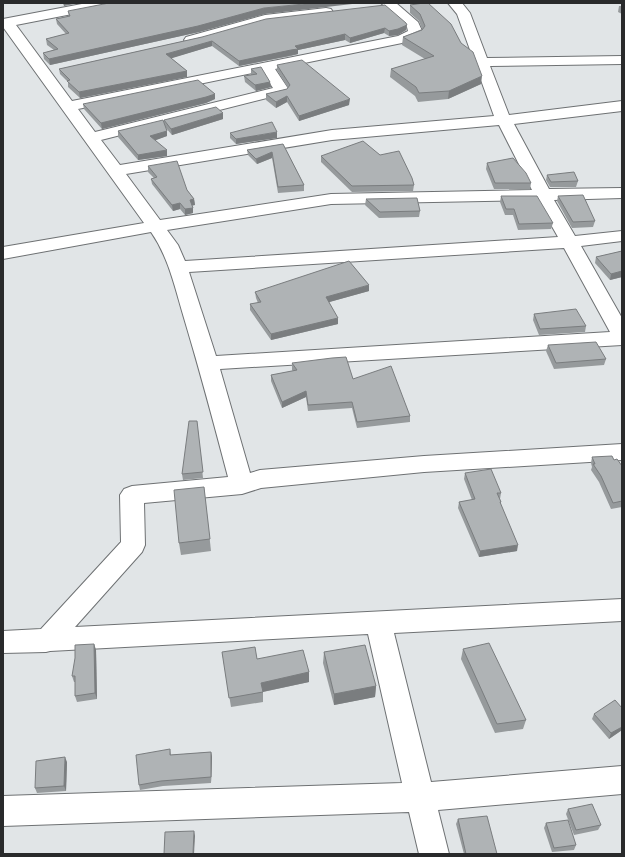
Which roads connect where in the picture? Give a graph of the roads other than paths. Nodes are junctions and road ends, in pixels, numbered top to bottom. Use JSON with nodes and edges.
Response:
{"nodes":[{"id":1,"x":108,"y":3,"type":"edge"},
{"id":2,"x":455,"y":3,"type":"edge"},
{"id":3,"x":384,"y":5,"type":"edge"},
{"id":4,"x":343,"y":10,"type":"edge"},
{"id":5,"x":5,"y":23,"type":"edge"},
{"id":6,"x":179,"y":42,"type":"edge"},
{"id":7,"x":622,"y":60,"type":"edge"},
{"id":8,"x":481,"y":62,"type":"junction"},
{"id":9,"x":266,"y":66,"type":"junction"},
{"id":10,"x":69,"y":106,"type":"junction"},
{"id":11,"x":622,"y":106,"type":"edge"},
{"id":12,"x":504,"y":120,"type":"junction"},
{"id":13,"x":92,"y":138,"type":"junction"},
{"id":14,"x":116,"y":172,"type":"junction"},
{"id":15,"x":542,"y":193,"type":"junction"},
{"id":16,"x":622,"y":193,"type":"edge"},
{"id":17,"x":157,"y":226,"type":"junction"},
{"id":18,"x":622,"y":236,"type":"edge"},
{"id":19,"x":570,"y":242,"type":"junction"},
{"id":20,"x":3,"y":253,"type":"edge"},
{"id":21,"x":178,"y":267,"type":"junction"},
{"id":22,"x":622,"y":335,"type":"edge"},
{"id":23,"x":622,"y":338,"type":"edge"},
{"id":24,"x":208,"y":363,"type":"junction"},
{"id":25,"x":622,"y":452,"type":"edge"},
{"id":26,"x":242,"y":485,"type":"junction"},
{"id":27,"x":622,"y":610,"type":"edge"},
{"id":28,"x":378,"y":623,"type":"junction"},
{"id":29,"x":46,"y":641,"type":"junction"},
{"id":30,"x":3,"y":642,"type":"edge"},
{"id":31,"x":622,"y":780,"type":"edge"},
{"id":32,"x":421,"y":798,"type":"junction"},
{"id":33,"x":3,"y":812,"type":"edge"},
{"id":34,"x":434,"y":854,"type":"edge"}],
"edges":[{"from":1,"to":5,"type":"street"},
{"from":2,"to":8,"type":"street"},
{"from":3,"to":9,"type":"street"},
{"from":4,"to":6,"type":"street"},
{"from":5,"to":10,"type":"street"},
{"from":7,"to":8,"type":"street"},
{"from":8,"to":12,"type":"street"},
{"from":9,"to":10,"type":"street"},
{"from":9,"to":13,"type":"street"},
{"from":10,"to":13,"type":"street"},
{"from":11,"to":12,"type":"street"},
{"from":12,"to":14,"type":"street"},
{"from":12,"to":15,"type":"street"},
{"from":13,"to":14,"type":"street"},
{"from":14,"to":17,"type":"street"},
{"from":15,"to":16,"type":"street"},
{"from":15,"to":17,"type":"street"},
{"from":15,"to":19,"type":"street"},
{"from":17,"to":20,"type":"street"},
{"from":17,"to":21,"type":"street"},
{"from":18,"to":19,"type":"street"},
{"from":19,"to":21,"type":"street"},
{"from":19,"to":22,"type":"street"},
{"from":21,"to":24,"type":"street"},
{"from":23,"to":24,"type":"street"},
{"from":24,"to":26,"type":"street"},
{"from":25,"to":26,"type":"street"},
{"from":26,"to":29,"type":"street"},
{"from":27,"to":28,"type":"street"},
{"from":28,"to":29,"type":"street"},
{"from":28,"to":32,"type":"street"},
{"from":29,"to":30,"type":"street"},
{"from":31,"to":32,"type":"street"},
{"from":32,"to":33,"type":"street"},
{"from":32,"to":34,"type":"street"}]}
